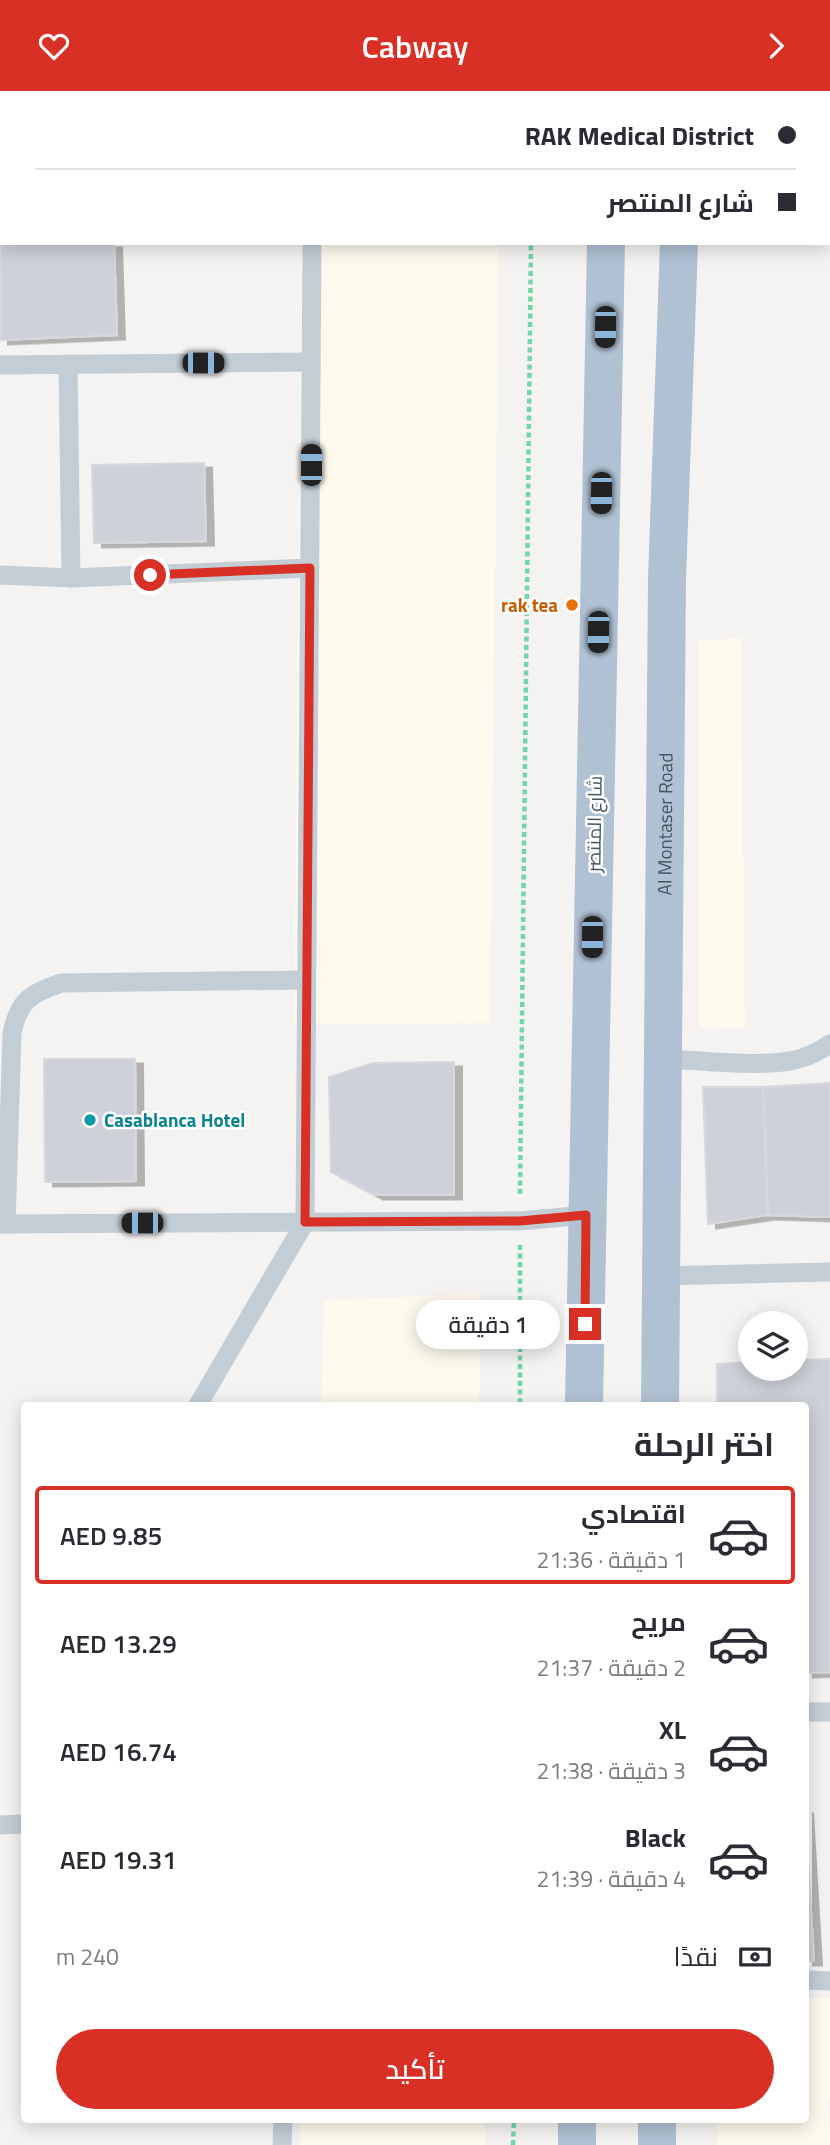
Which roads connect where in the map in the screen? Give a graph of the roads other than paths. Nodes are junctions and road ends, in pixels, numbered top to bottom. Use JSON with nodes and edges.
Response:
{"nodes":[{"id":1,"x":312,"y":245,"type":"edge"},
{"id":2,"x":606,"y":245,"type":"edge"},
{"id":3,"x":680,"y":245,"type":"edge"},
{"id":4,"x":311,"y":362,"type":"junction"},
{"id":5,"x":68,"y":364,"type":"junction"},
{"id":6,"x":0,"y":365,"type":"edge"},
{"id":7,"x":310,"y":568,"type":"junction"},
{"id":8,"x":0,"y":575,"type":"edge"},
{"id":9,"x":71,"y":578,"type":"junction"},
{"id":10,"x":306,"y":980,"type":"junction"},
{"id":11,"x":830,"y":1044,"type":"edge"},
{"id":12,"x":662,"y":1059,"type":"junction"},
{"id":13,"x":586,"y":1215,"type":"junction"},
{"id":14,"x":305,"y":1222,"type":"junction"},
{"id":15,"x":3,"y":1224,"type":"edge"},
{"id":16,"x":830,"y":1272,"type":"edge"},
{"id":17,"x":660,"y":1276,"type":"junction"},
{"id":18,"x":200,"y":1402,"type":"edge"},
{"id":19,"x":584,"y":1402,"type":"edge"},
{"id":20,"x":660,"y":1402,"type":"edge"},
{"id":21,"x":809,"y":1712,"type":"edge"},
{"id":22,"x":830,"y":1712,"type":"edge"},
{"id":23,"x":21,"y":1824,"type":"edge"},
{"id":24,"x":0,"y":1825,"type":"edge"},
{"id":25,"x":809,"y":1980,"type":"edge"},
{"id":26,"x":830,"y":1981,"type":"edge"},
{"id":27,"x":283,"y":2123,"type":"edge"},
{"id":28,"x":577,"y":2123,"type":"edge"},
{"id":29,"x":657,"y":2123,"type":"edge"},
{"id":30,"x":282,"y":2145,"type":"edge"},
{"id":31,"x":577,"y":2145,"type":"edge"},
{"id":32,"x":657,"y":2145,"type":"edge"}],
"edges":[{"from":1,"to":4,"type":"lane"},
{"from":2,"to":13,"type":"main road","name":"شارع المنتصر"},
{"from":3,"to":12,"type":"main road","name":"Al Montaser Road"},
{"from":4,"to":5,"type":"lane"},
{"from":4,"to":7,"type":"lane"},
{"from":5,"to":6,"type":"lane"},
{"from":5,"to":9,"type":"lane"},
{"from":7,"to":9,"type":"lane"},
{"from":7,"to":10,"type":"lane"},
{"from":8,"to":9,"type":"lane"},
{"from":10,"to":14,"type":"lane"},
{"from":10,"to":15,"type":"lane"},
{"from":11,"to":12,"type":"lane"},
{"from":12,"to":17,"type":"main road","name":"Al Montaser Road"},
{"from":13,"to":14,"type":"lane"},
{"from":13,"to":19,"type":"main road","name":"شارع المنتصر"},
{"from":14,"to":15,"type":"lane"},
{"from":14,"to":18,"type":"lane"},
{"from":16,"to":17,"type":"lane"},
{"from":17,"to":20,"type":"main road","name":"Al Montaser Road"},
{"from":21,"to":22,"type":"lane"},
{"from":23,"to":24,"type":"lane"},
{"from":25,"to":26,"type":"lane"},
{"from":27,"to":30,"type":"lane"},
{"from":28,"to":31,"type":"main road"},
{"from":29,"to":32,"type":"main road"}]}
